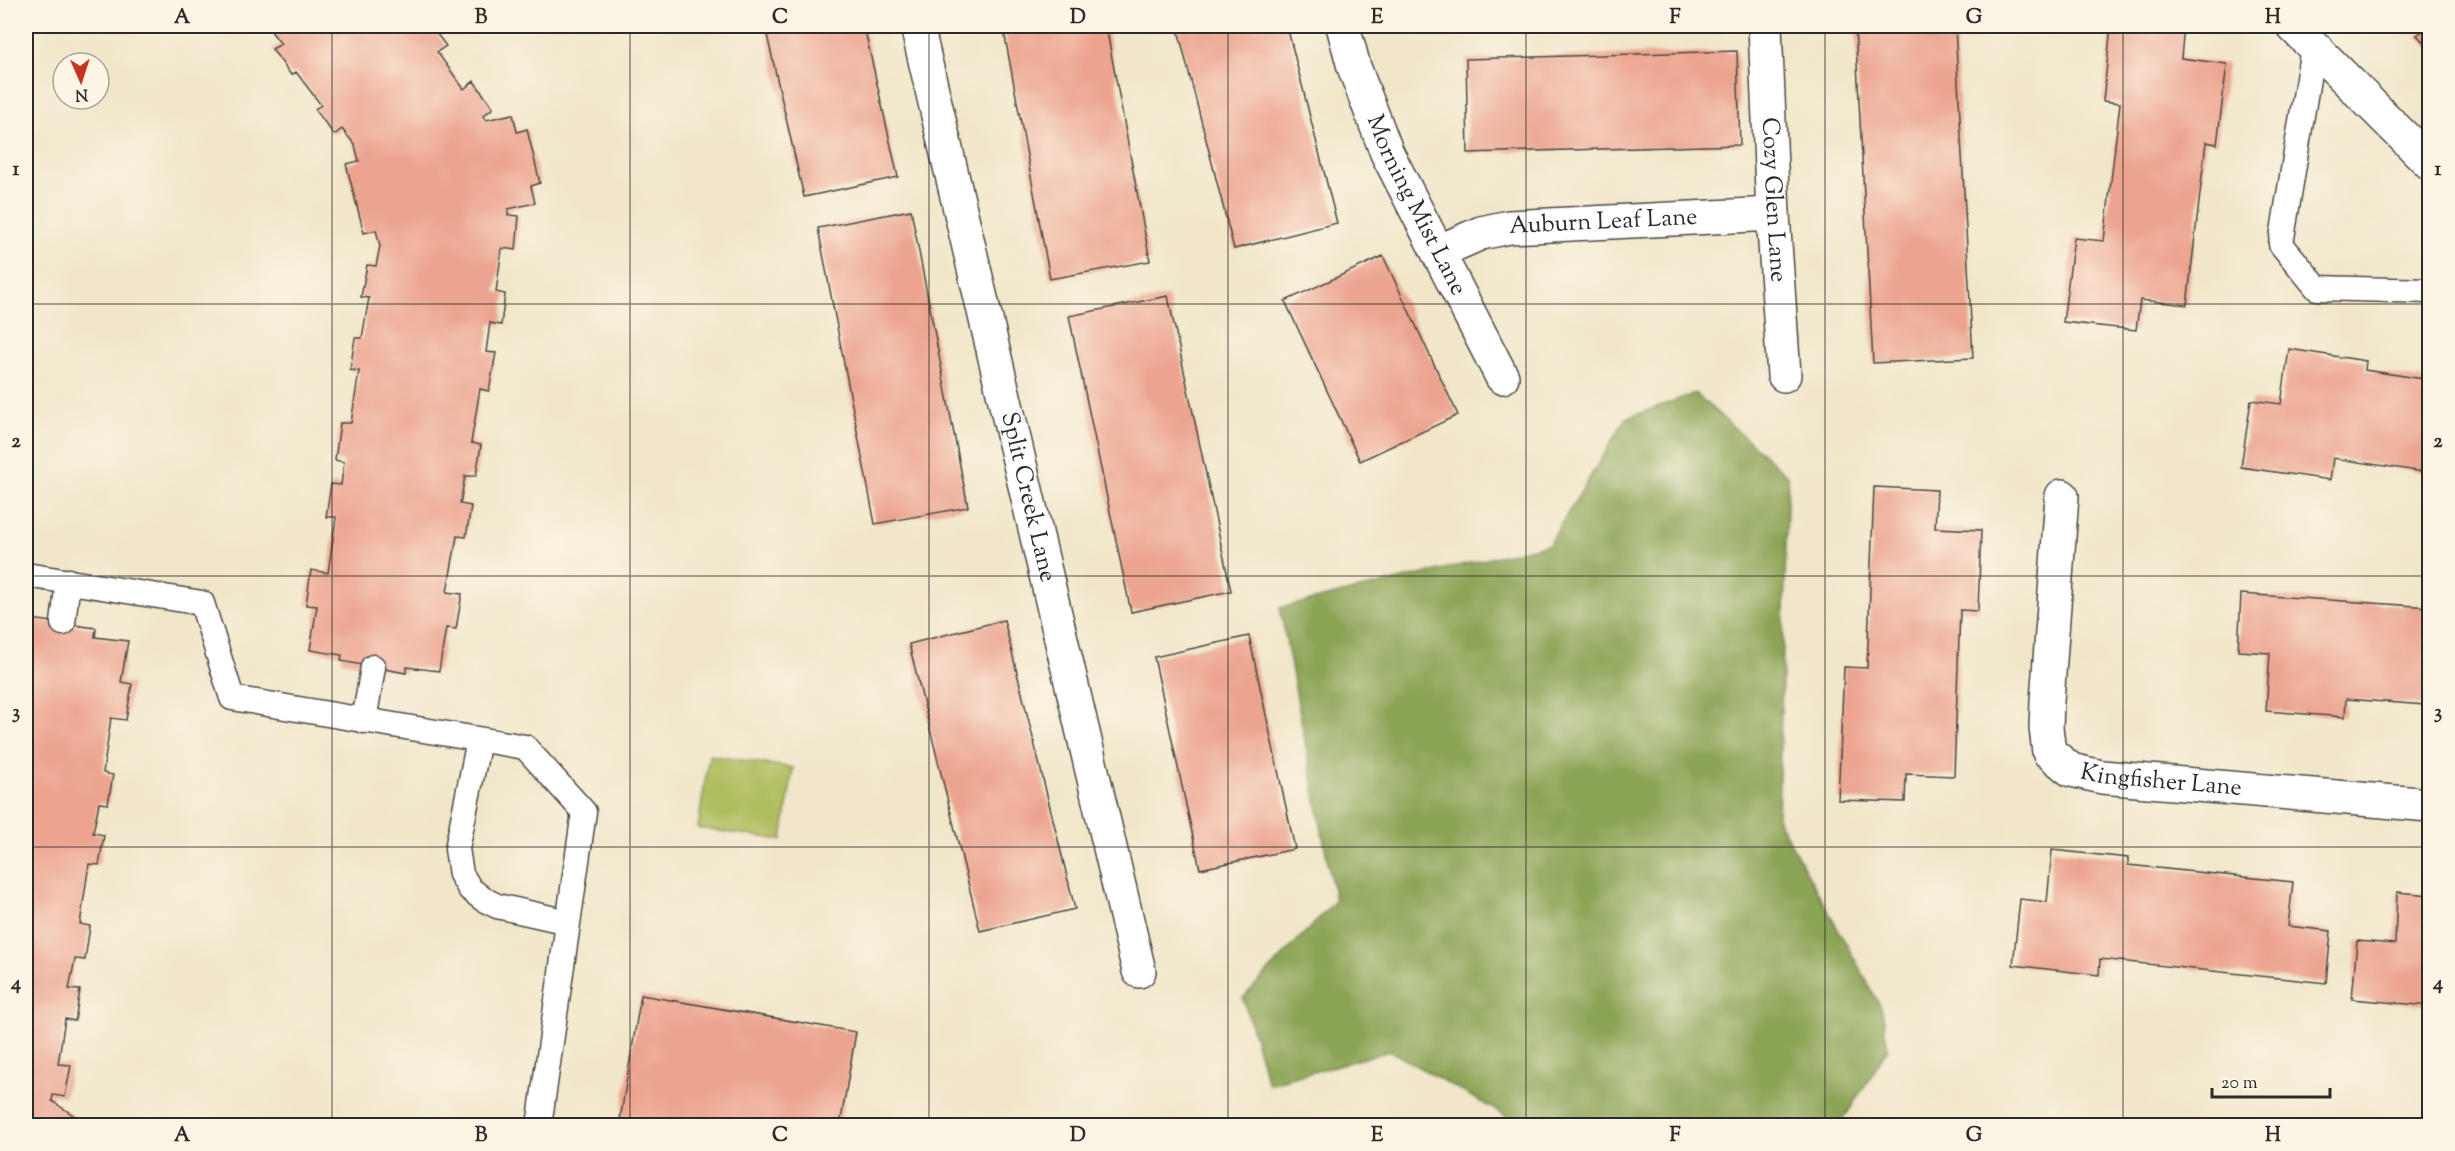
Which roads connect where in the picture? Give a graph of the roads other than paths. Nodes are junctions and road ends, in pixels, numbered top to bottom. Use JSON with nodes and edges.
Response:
{"nodes":[{"id":1,"x":917,"y":26,"type":"edge"},
{"id":2,"x":1343,"y":26,"type":"edge"},
{"id":3,"x":1765,"y":26,"type":"edge"},
{"id":4,"x":2303,"y":37,"type":"edge"},
{"id":5,"x":2430,"y":163,"type":"edge"},
{"id":6,"x":1773,"y":214,"type":"junction"},
{"id":7,"x":1438,"y":252,"type":"junction"},
{"id":8,"x":2430,"y":291,"type":"edge"},
{"id":9,"x":1784,"y":375,"type":"dead end"},
{"id":10,"x":1503,"y":377,"type":"dead end"},
{"id":11,"x":2062,"y":496,"type":"dead end"},
{"id":12,"x":26,"y":575,"type":"edge"},
{"id":13,"x":68,"y":581,"type":"junction"},
{"id":14,"x":63,"y":623,"type":"dead end"},
{"id":15,"x":373,"y":667,"type":"dead end"},
{"id":16,"x":364,"y":721,"type":"junction"},
{"id":17,"x":479,"y":740,"type":"junction"},
{"id":18,"x":2430,"y":805,"type":"edge"},
{"id":19,"x":568,"y":922,"type":"junction"},
{"id":20,"x":1139,"y":971,"type":"dead end"},
{"id":21,"x":538,"y":1125,"type":"edge"}],
"edges":[{"from":1,"to":20,"type":"street","name":"Split Creek Lane"},
{"from":2,"to":7,"type":"street","name":"Morning Mist Lane"},
{"from":3,"to":6,"type":"street","name":"Cozy Glen Lane"},
{"from":4,"to":5,"type":"street"},
{"from":4,"to":8,"type":"lane"},
{"from":6,"to":7,"type":"street","name":"Auburn Leaf Lane"},
{"from":6,"to":9,"type":"street","name":"Cozy Glen Lane"},
{"from":7,"to":10,"type":"street","name":"Morning Mist Lane"},
{"from":11,"to":18,"type":"street","name":"Kingfisher Lane"},
{"from":12,"to":13,"type":"lane"},
{"from":13,"to":14,"type":"lane"},
{"from":13,"to":16,"type":"lane"},
{"from":15,"to":16,"type":"lane"},
{"from":16,"to":17,"type":"lane"},
{"from":17,"to":19,"type":"lane"},
{"from":17,"to":19,"type":"lane"},
{"from":19,"to":21,"type":"lane"}]}
